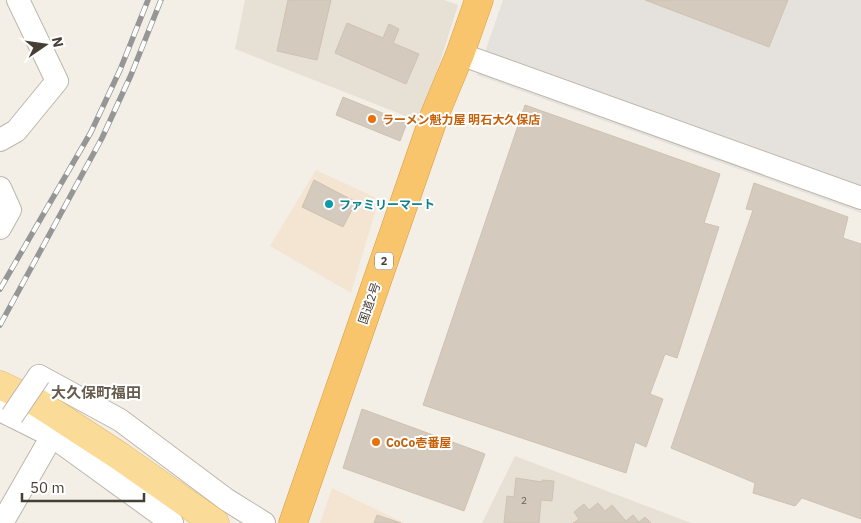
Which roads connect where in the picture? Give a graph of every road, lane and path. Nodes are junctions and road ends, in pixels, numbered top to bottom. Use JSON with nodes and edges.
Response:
{"nodes":[{"id":1,"x":18,"y":0,"type":"edge"},
{"id":2,"x":479,"y":0,"type":"edge"},
{"id":3,"x":460,"y":54,"type":"junction"},
{"id":4,"x":0,"y":140,"type":"edge"},
{"id":5,"x":0,"y":188,"type":"edge"},
{"id":6,"x":861,"y":198,"type":"edge"},
{"id":7,"x":0,"y":228,"type":"edge"},
{"id":8,"x":0,"y":385,"type":"edge"},
{"id":9,"x":6,"y":413,"type":"edge"},
{"id":10,"x":52,"y":436,"type":"junction"},
{"id":11,"x":2,"y":523,"type":"edge"},
{"id":12,"x":172,"y":523,"type":"edge"},
{"id":13,"x":215,"y":523,"type":"edge"},
{"id":14,"x":264,"y":523,"type":"edge"},
{"id":15,"x":293,"y":523,"type":"edge"}],
"edges":[{"from":1,"to":4,"type":"street"},
{"from":2,"to":3,"type":"highway","name":"国道2号","number":"2"},
{"from":3,"to":6,"type":"street"},
{"from":3,"to":15,"type":"highway","name":"国道2号","number":"2"},
{"from":5,"to":7,"type":"street"},
{"from":8,"to":13,"type":"main road"},
{"from":9,"to":10,"type":"street"},
{"from":9,"to":14,"type":"street","bridge":true},
{"from":10,"to":11,"type":"street"},
{"from":10,"to":12,"type":"street"}]}
